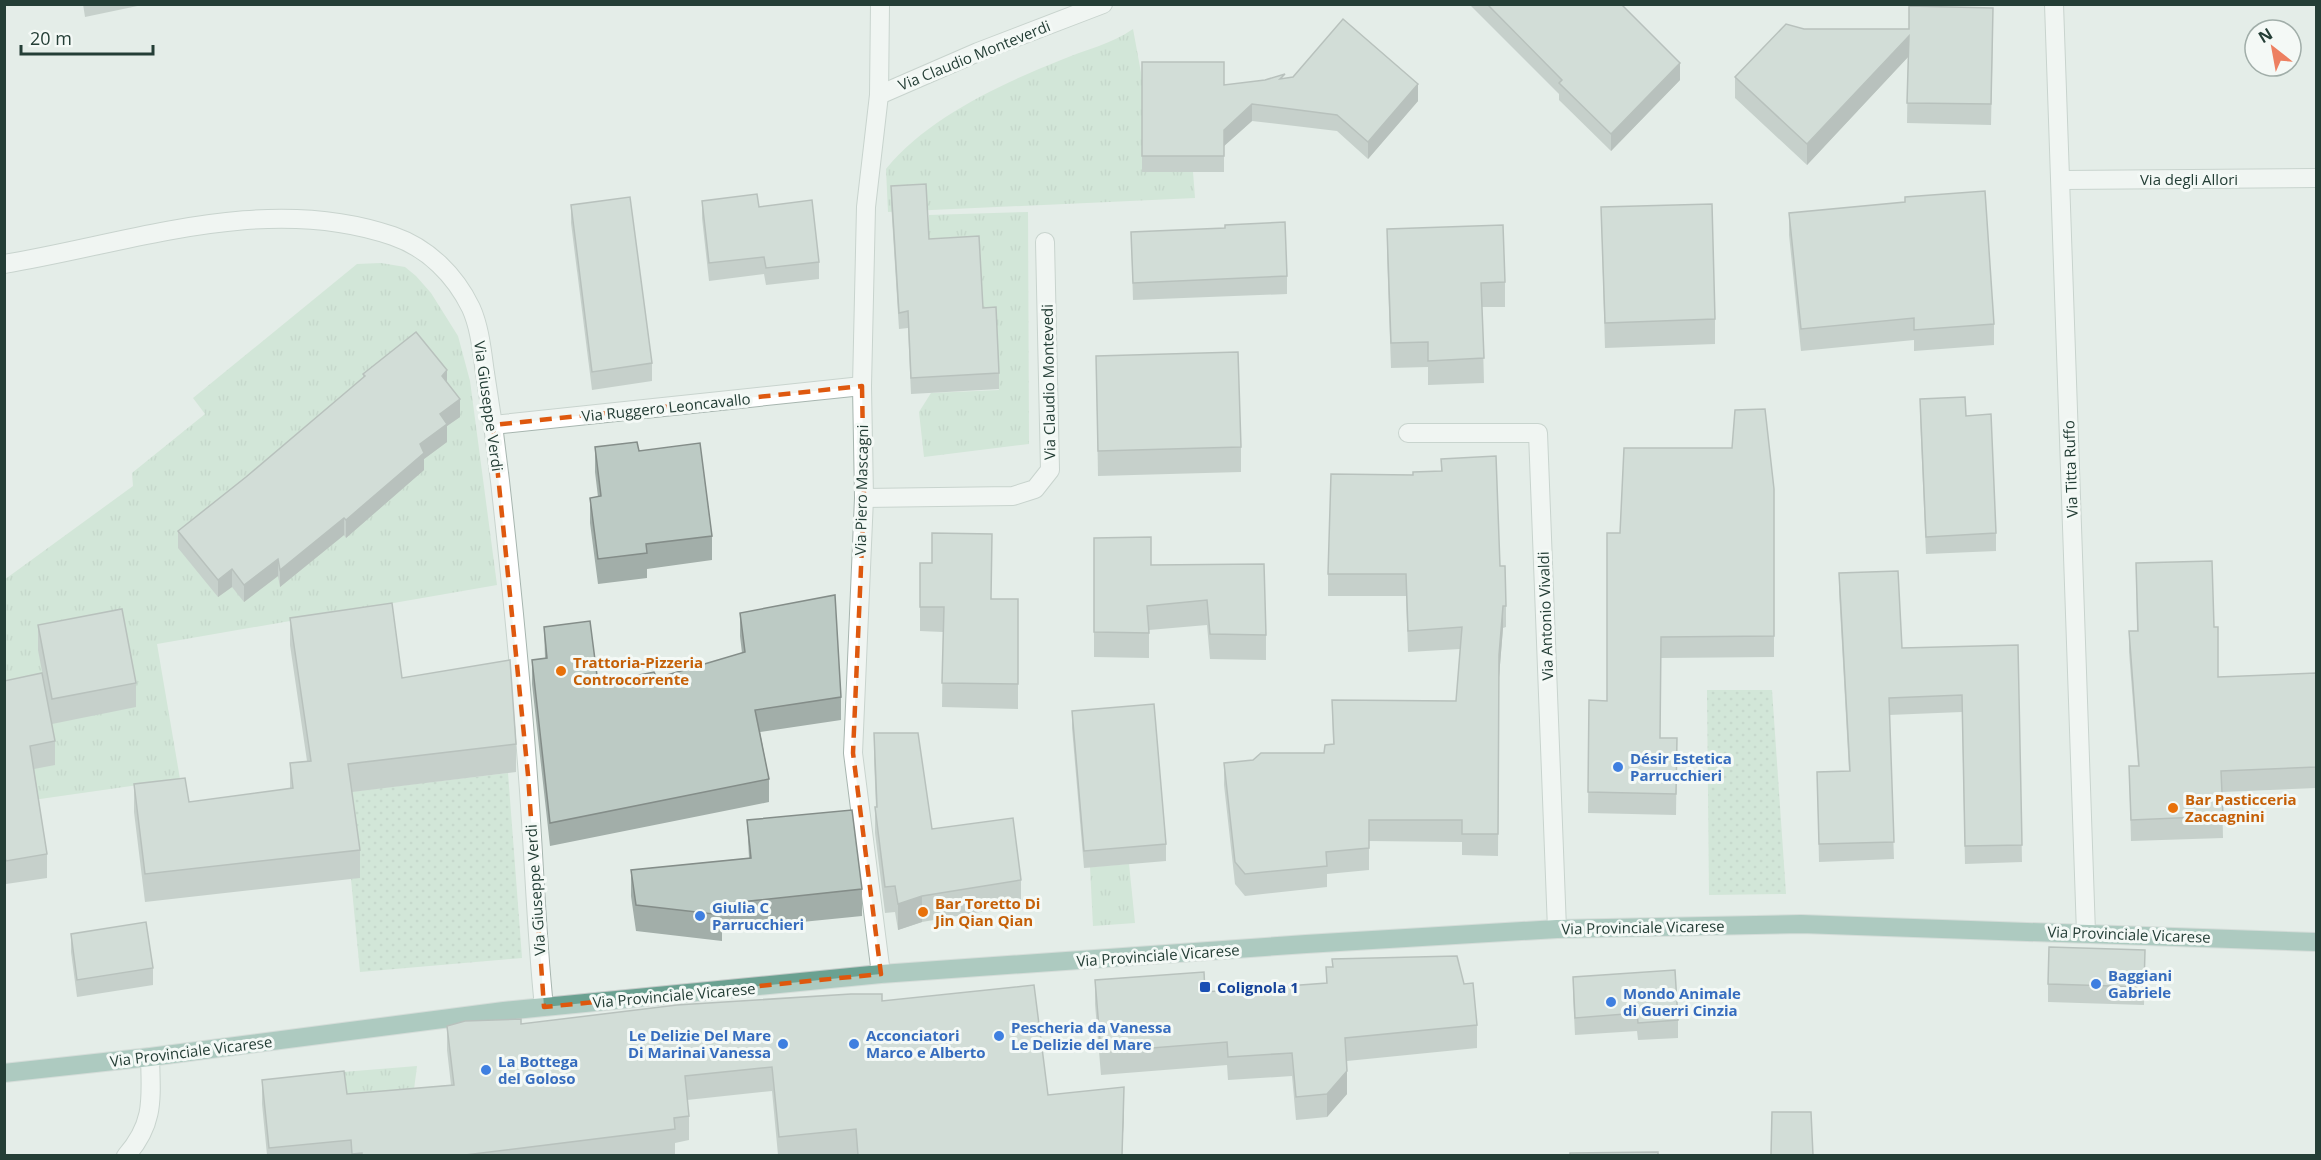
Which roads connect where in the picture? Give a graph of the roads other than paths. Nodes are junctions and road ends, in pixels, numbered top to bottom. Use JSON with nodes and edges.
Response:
{"nodes":[{"id":1,"x":880,"y":4,"type":"edge"},
{"id":2,"x":1103,"y":4,"type":"edge"},
{"id":3,"x":2054,"y":4,"type":"edge"},
{"id":4,"x":879,"y":94,"type":"junction"},
{"id":5,"x":2316,"y":178,"type":"edge"},
{"id":6,"x":2062,"y":180,"type":"junction"},
{"id":7,"x":1045,"y":242,"type":"dead end"},
{"id":8,"x":4,"y":264,"type":"edge"},
{"id":9,"x":862,"y":386,"type":"junction"},
{"id":10,"x":493,"y":425,"type":"junction"},
{"id":11,"x":1408,"y":433,"type":"dead end"},
{"id":12,"x":864,"y":498,"type":"junction"},
{"id":13,"x":1557,"y":929,"type":"junction"},
{"id":14,"x":2086,"y":933,"type":"junction"},
{"id":15,"x":2316,"y":942,"type":"edge"},
{"id":16,"x":881,"y":974,"type":"junction"},
{"id":17,"x":544,"y":1007,"type":"junction"},
{"id":18,"x":150,"y":1057,"type":"junction"},
{"id":19,"x":4,"y":1072,"type":"edge"},
{"id":20,"x":126,"y":1155,"type":"edge"}],
"edges":[{"from":1,"to":4,"type":"street","name":"Via Piero Mascagni"},
{"from":2,"to":4,"type":"street","name":"Via Claudio Monteverdi"},
{"from":3,"to":6,"type":"street","name":"Via Titta Ruffo"},
{"from":4,"to":9,"type":"street","name":"Via Piero Mascagni"},
{"from":5,"to":6,"type":"street","name":"Via degli Allori"},
{"from":6,"to":14,"type":"street","name":"Via Titta Ruffo"},
{"from":7,"to":12,"type":"street","name":"Via Claudio Montevedi"},
{"from":8,"to":10,"type":"street","name":"Via Giuseppe Verdi"},
{"from":9,"to":10,"type":"street","name":"Via Ruggero Leoncavallo"},
{"from":9,"to":12,"type":"street","name":"Via Piero Mascagni"},
{"from":10,"to":17,"type":"street","name":"Via Giuseppe Verdi"},
{"from":11,"to":13,"type":"street","name":"Via Antonio Vivaldi"},
{"from":12,"to":16,"type":"street","name":"Via Piero Mascagni"},
{"from":13,"to":14,"type":"main road","name":"Via Provinciale Vicarese"},
{"from":13,"to":16,"type":"main road","name":"Via Provinciale Vicarese"},
{"from":14,"to":15,"type":"main road","name":"Via Provinciale Vicarese"},
{"from":16,"to":17,"type":"main road","name":"Via Provinciale Vicarese"},
{"from":17,"to":18,"type":"main road","name":"Via Provinciale Vicarese"},
{"from":18,"to":19,"type":"main road","name":"Via Provinciale Vicarese"},
{"from":18,"to":20,"type":"street"}]}
